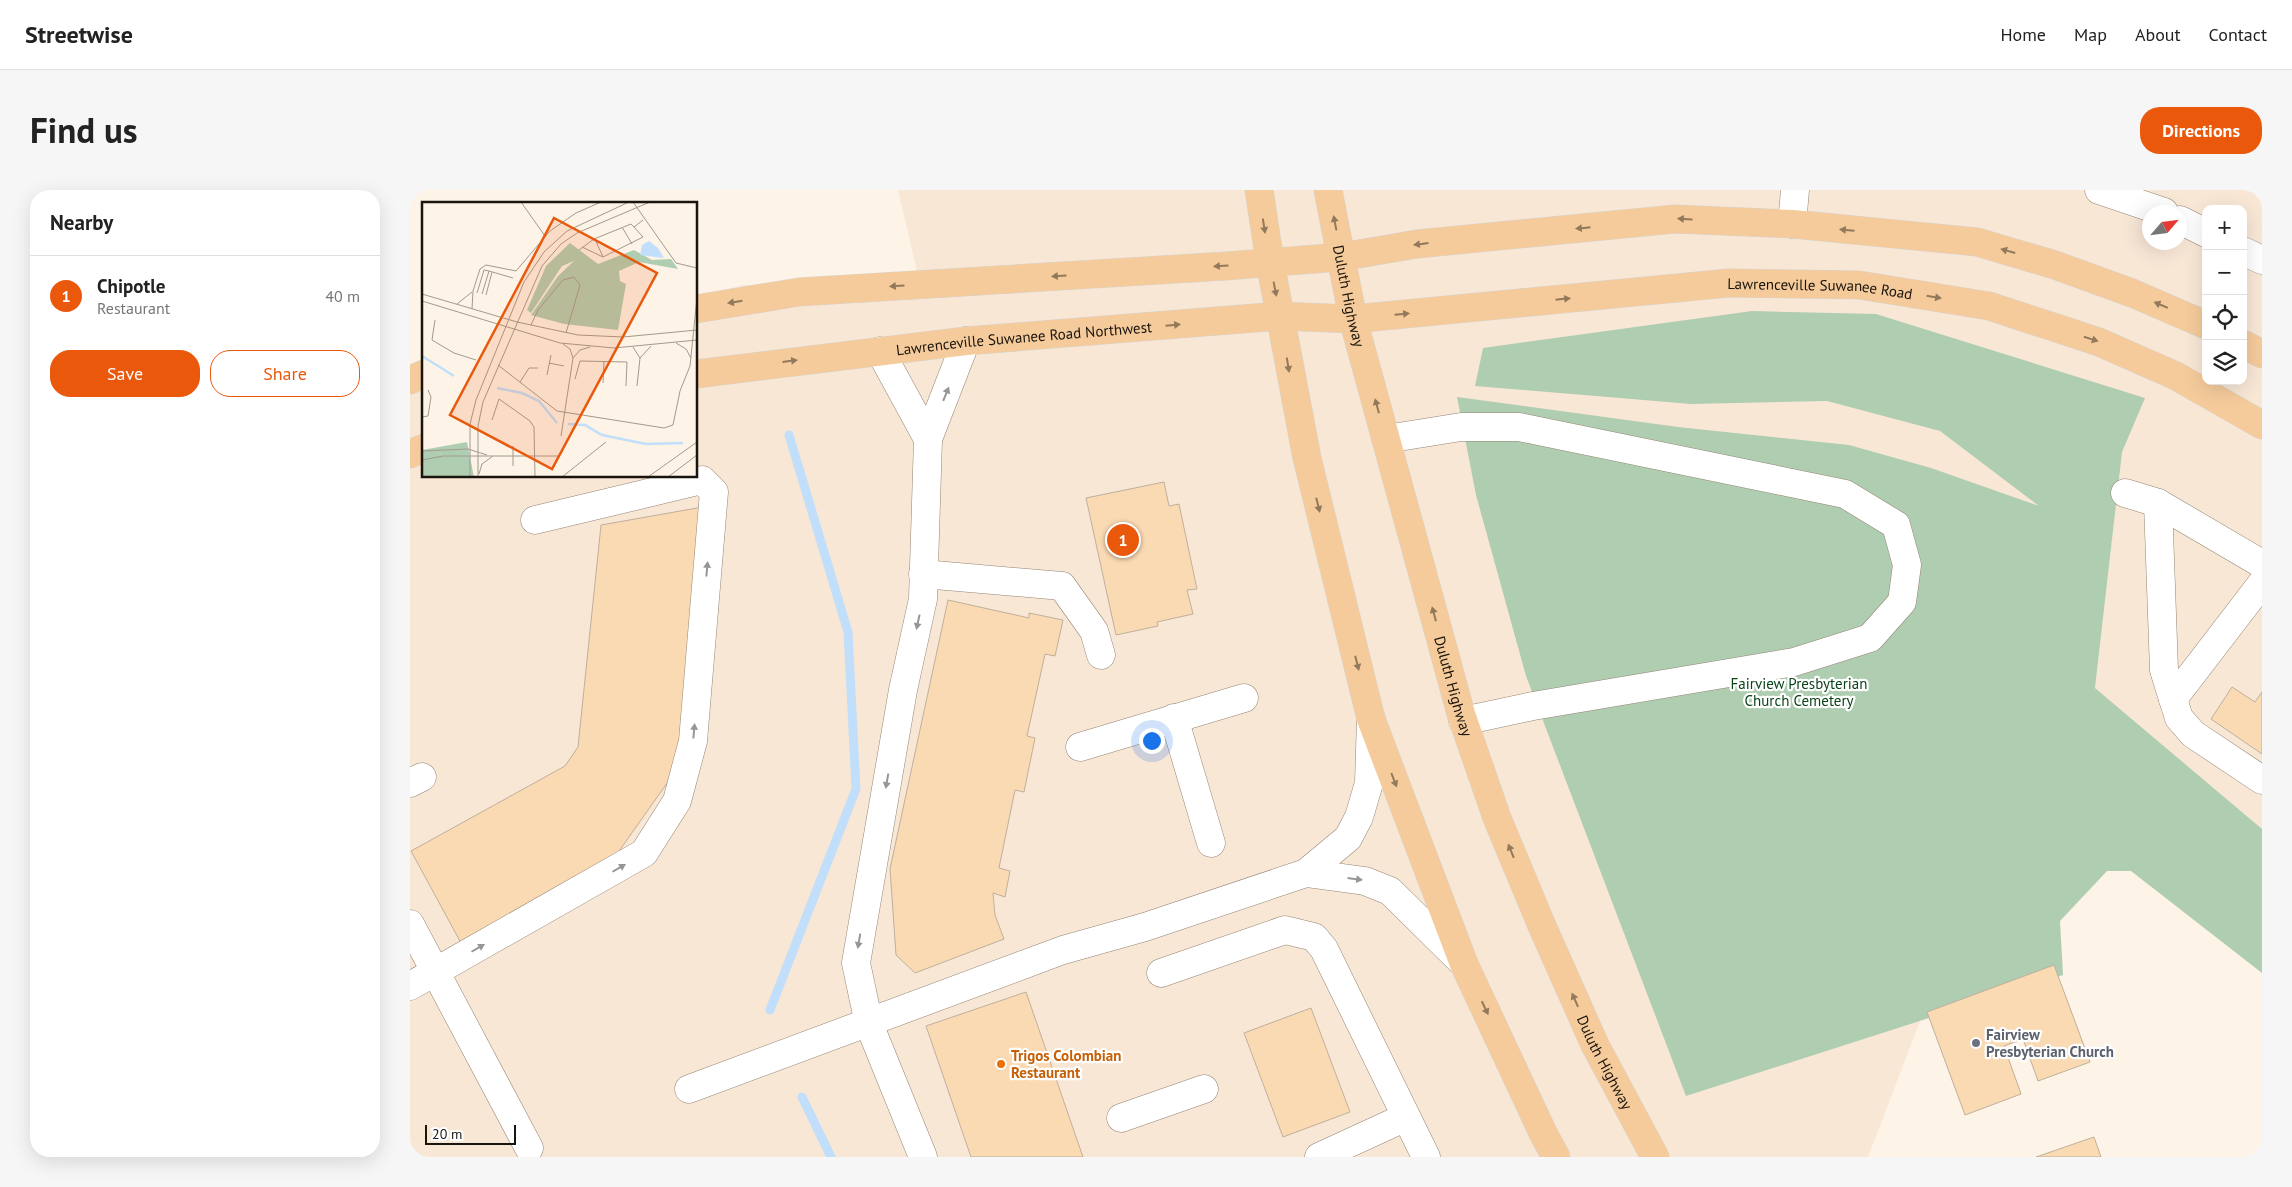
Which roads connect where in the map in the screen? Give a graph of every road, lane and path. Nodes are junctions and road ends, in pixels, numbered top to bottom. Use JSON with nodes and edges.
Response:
{"nodes":[{"id":1,"x":1259,"y":190,"type":"edge"},
{"id":2,"x":1328,"y":190,"type":"edge"},
{"id":3,"x":1795,"y":190,"type":"edge"},
{"id":4,"x":2101,"y":190,"type":"edge"},
{"id":5,"x":2144,"y":205,"type":"edge"},
{"id":6,"x":1792,"y":224,"type":"junction"},
{"id":7,"x":2187,"y":224,"type":"edge"},
{"id":8,"x":2202,"y":231,"type":"edge"},
{"id":9,"x":2247,"y":253,"type":"edge"},
{"id":10,"x":1341,"y":257,"type":"junction"},
{"id":11,"x":2262,"y":260,"type":"edge"},
{"id":12,"x":1270,"y":262,"type":"junction"},
{"id":13,"x":698,"y":309,"type":"edge"},
{"id":14,"x":1280,"y":316,"type":"junction"},
{"id":15,"x":1353,"y":319,"type":"junction"},
{"id":16,"x":2202,"y":323,"type":"edge"},
{"id":17,"x":966,"y":341,"type":"junction"},
{"id":18,"x":880,"y":351,"type":"junction"},
{"id":19,"x":698,"y":374,"type":"edge"},
{"id":20,"x":422,"y":375,"type":"edge"},
{"id":21,"x":410,"y":380,"type":"edge"},
{"id":22,"x":2262,"y":425,"type":"edge"},
{"id":23,"x":928,"y":439,"type":"junction"},
{"id":24,"x":1386,"y":439,"type":"junction"},
{"id":25,"x":422,"y":449,"type":"edge"},
{"id":26,"x":410,"y":454,"type":"edge"},
{"id":27,"x":2124,"y":492,"type":"dead end"},
{"id":28,"x":2158,"y":503,"type":"junction"},
{"id":29,"x":535,"y":520,"type":"dead end"},
{"id":30,"x":2262,"y":564,"type":"edge"},
{"id":31,"x":923,"y":574,"type":"junction"},
{"id":32,"x":2262,"y":583,"type":"edge"},
{"id":33,"x":1101,"y":655,"type":"dead end"},
{"id":34,"x":1244,"y":698,"type":"dead end"},
{"id":35,"x":2173,"y":699,"type":"junction"},
{"id":36,"x":1174,"y":718,"type":"junction"},
{"id":37,"x":1371,"y":719,"type":"junction"},
{"id":38,"x":1464,"y":721,"type":"junction"},
{"id":39,"x":1080,"y":747,"type":"dead end"},
{"id":40,"x":2262,"y":780,"type":"edge"},
{"id":41,"x":1211,"y":843,"type":"dead end"},
{"id":42,"x":1306,"y":873,"type":"junction"},
{"id":43,"x":410,"y":924,"type":"edge"},
{"id":44,"x":1464,"y":964,"type":"junction"},
{"id":45,"x":436,"y":972,"type":"junction"},
{"id":46,"x":1161,"y":973,"type":"dead end"},
{"id":47,"x":410,"y":986,"type":"edge"},
{"id":48,"x":869,"y":1024,"type":"junction"},
{"id":49,"x":689,"y":1089,"type":"dead end"},
{"id":50,"x":1204,"y":1089,"type":"dead end"},
{"id":51,"x":1406,"y":1117,"type":"junction"},
{"id":52,"x":1122,"y":1118,"type":"dead end"},
{"id":53,"x":529,"y":1148,"type":"dead end"},
{"id":54,"x":923,"y":1157,"type":"edge"},
{"id":55,"x":1319,"y":1157,"type":"edge"},
{"id":56,"x":1426,"y":1157,"type":"edge"},
{"id":57,"x":1556,"y":1157,"type":"edge"},
{"id":58,"x":1655,"y":1157,"type":"edge"}],
"edges":[{"from":1,"to":12,"type":"main road","one_way":true},
{"from":10,"to":2,"type":"main road","name":"Duluth Highway","one_way":true},
{"from":3,"to":6,"type":"lane"},
{"from":4,"to":5,"type":"lane"},
{"from":6,"to":10,"type":"main road","one_way":true},
{"from":16,"to":6,"type":"main road","one_way":true},
{"from":7,"to":8,"type":"lane"},
{"from":9,"to":11,"type":"lane"},
{"from":10,"to":12,"type":"main road"},
{"from":10,"to":15,"type":"main road","name":"Duluth Highway"},
{"from":12,"to":13,"type":"main road","one_way":true},
{"from":12,"to":14,"type":"main road","one_way":true},
{"from":14,"to":15,"type":"main road","name":"Lawrenceville Suwanee Road Northwest"},
{"from":17,"to":14,"type":"main road","name":"Lawrenceville Suwanee Road Northwest","one_way":true},
{"from":14,"to":37,"type":"main road","one_way":true},
{"from":15,"to":22,"type":"main road","name":"Lawrenceville Suwanee Road","one_way":true},
{"from":24,"to":15,"type":"main road","name":"Duluth Highway","one_way":true},
{"from":17,"to":18,"type":"main road","name":"Lawrenceville Suwanee Road Northwest"},
{"from":23,"to":17,"type":"lane","one_way":true},
{"from":19,"to":18,"type":"main road","name":"Lawrenceville Suwanee Road Northwest","one_way":true},
{"from":18,"to":23,"type":"lane"},
{"from":20,"to":21,"type":"main road"},
{"from":23,"to":31,"type":"lane"},
{"from":38,"to":24,"type":"main road","name":"Duluth Highway","one_way":true},
{"from":24,"to":38,"type":"lane"},
{"from":25,"to":26,"type":"main road"},
{"from":27,"to":28,"type":"lane"},
{"from":28,"to":30,"type":"lane"},
{"from":28,"to":35,"type":"lane"},
{"from":45,"to":29,"type":"lane","one_way":true},
{"from":31,"to":33,"type":"lane"},
{"from":31,"to":48,"type":"lane","one_way":true},
{"from":32,"to":35,"type":"lane"},
{"from":34,"to":36,"type":"lane"},
{"from":35,"to":40,"type":"lane"},
{"from":36,"to":39,"type":"lane"},
{"from":36,"to":41,"type":"lane"},
{"from":37,"to":42,"type":"lane"},
{"from":37,"to":44,"type":"main road","one_way":true},
{"from":58,"to":38,"type":"main road","name":"Duluth Highway","one_way":true},
{"from":42,"to":44,"type":"lane","one_way":true},
{"from":42,"to":48,"type":"lane"},
{"from":43,"to":45,"type":"lane"},
{"from":44,"to":57,"type":"main road","one_way":true},
{"from":45,"to":47,"type":"lane"},
{"from":45,"to":53,"type":"lane"},
{"from":46,"to":51,"type":"lane"},
{"from":48,"to":49,"type":"lane"},
{"from":48,"to":54,"type":"lane"},
{"from":50,"to":52,"type":"lane"},
{"from":51,"to":55,"type":"lane"},
{"from":51,"to":56,"type":"lane"}]}
